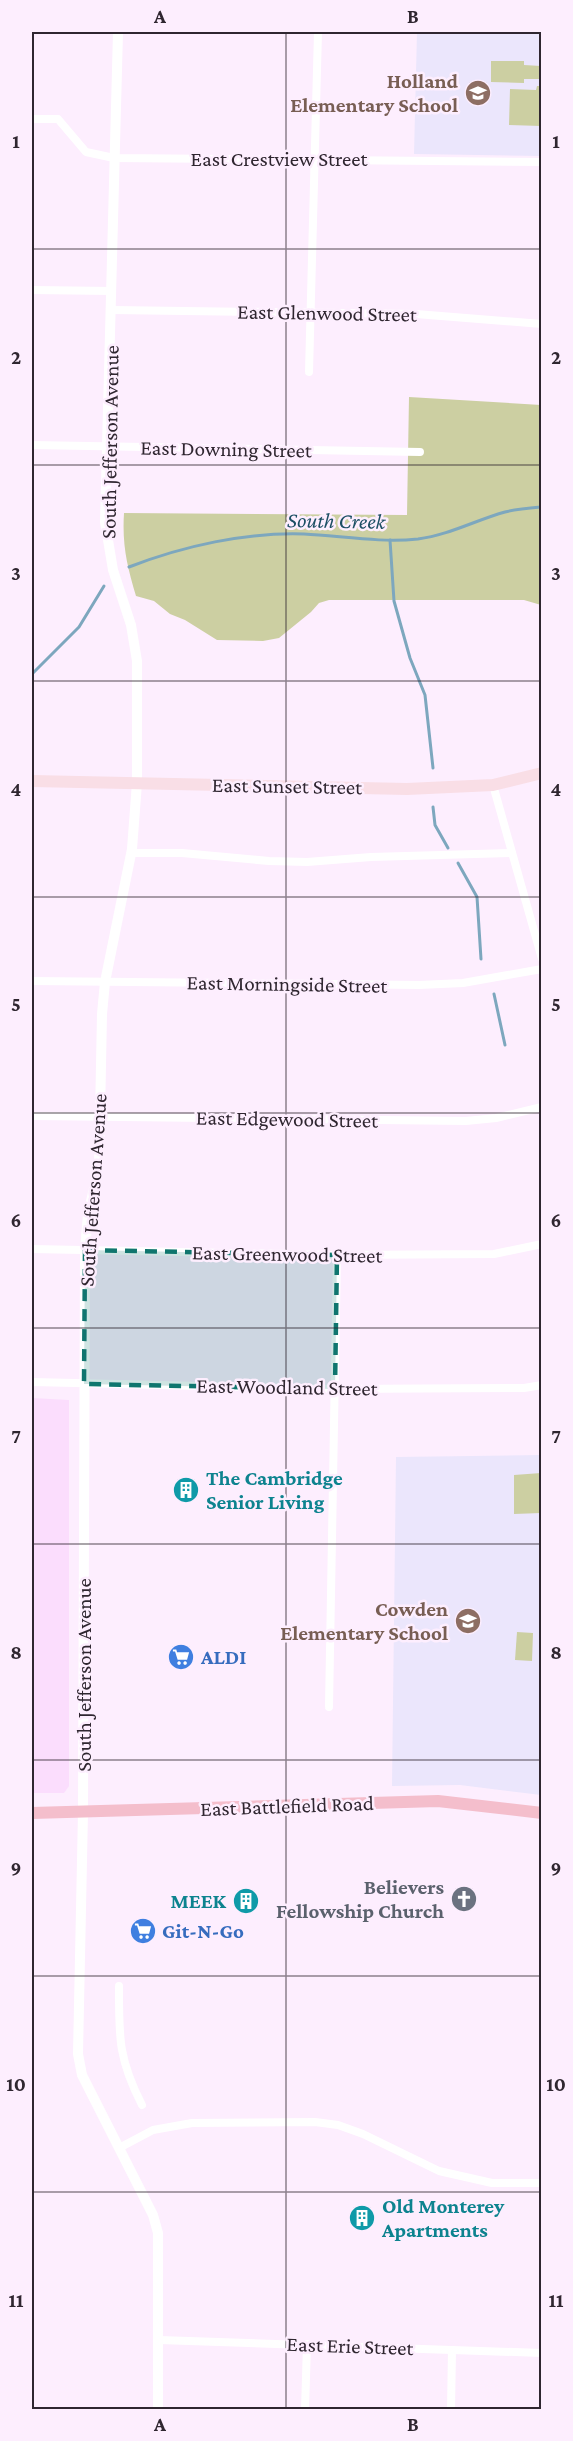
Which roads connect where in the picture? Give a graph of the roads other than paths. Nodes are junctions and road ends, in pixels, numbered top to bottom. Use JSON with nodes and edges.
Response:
{"nodes":[{"id":1,"x":117,"y":32,"type":"edge"},
{"id":2,"x":318,"y":32,"type":"edge"},
{"id":3,"x":32,"y":119,"type":"edge"},
{"id":4,"x":114,"y":158,"type":"junction"},
{"id":5,"x":314,"y":159,"type":"junction"},
{"id":6,"x":542,"y":162,"type":"edge"},
{"id":7,"x":32,"y":290,"type":"edge"},
{"id":8,"x":112,"y":291,"type":"junction"},
{"id":9,"x":112,"y":310,"type":"junction"},
{"id":10,"x":310,"y":313,"type":"junction"},
{"id":11,"x":542,"y":324,"type":"edge"},
{"id":12,"x":309,"y":372,"type":"dead end"},
{"id":13,"x":32,"y":445,"type":"edge"},
{"id":14,"x":107,"y":447,"type":"junction"},
{"id":15,"x":420,"y":452,"type":"dead end"},
{"id":16,"x":542,"y":773,"type":"edge"},
{"id":17,"x":32,"y":782,"type":"edge"},
{"id":18,"x":137,"y":783,"type":"junction"},
{"id":19,"x":493,"y":784,"type":"junction"},
{"id":20,"x":132,"y":853,"type":"junction"},
{"id":21,"x":512,"y":853,"type":"junction"},
{"id":22,"x":542,"y":959,"type":"edge"},
{"id":23,"x":542,"y":969,"type":"edge"},
{"id":24,"x":32,"y":981,"type":"edge"},
{"id":25,"x":105,"y":982,"type":"junction"},
{"id":26,"x":542,"y":1107,"type":"edge"},
{"id":27,"x":32,"y":1116,"type":"edge"},
{"id":28,"x":101,"y":1117,"type":"junction"},
{"id":29,"x":542,"y":1244,"type":"edge"},
{"id":30,"x":32,"y":1249,"type":"edge"},
{"id":31,"x":86,"y":1250,"type":"junction"},
{"id":32,"x":337,"y":1255,"type":"junction"},
{"id":33,"x":32,"y":1382,"type":"edge"},
{"id":34,"x":84,"y":1384,"type":"junction"},
{"id":35,"x":542,"y":1385,"type":"edge"},
{"id":36,"x":335,"y":1389,"type":"junction"},
{"id":37,"x":329,"y":1707,"type":"dead end"},
{"id":38,"x":83,"y":1812,"type":"junction"},
{"id":39,"x":32,"y":1813,"type":"edge"},
{"id":40,"x":542,"y":1813,"type":"edge"},
{"id":41,"x":119,"y":1986,"type":"dead end"},
{"id":42,"x":142,"y":2105,"type":"dead end"},
{"id":43,"x":119,"y":2148,"type":"junction"},
{"id":44,"x":542,"y":2183,"type":"edge"},
{"id":45,"x":159,"y":2340,"type":"junction"},
{"id":46,"x":307,"y":2344,"type":"junction"},
{"id":47,"x":452,"y":2350,"type":"junction"},
{"id":48,"x":542,"y":2353,"type":"edge"},
{"id":49,"x":158,"y":2409,"type":"edge"},
{"id":50,"x":306,"y":2409,"type":"edge"},
{"id":51,"x":451,"y":2409,"type":"edge"}],
"edges":[{"from":1,"to":4,"type":"street","name":"South Jefferson Avenue"},
{"from":2,"to":5,"type":"street"},
{"from":3,"to":4,"type":"street","name":"East Crestview Street"},
{"from":4,"to":5,"type":"street","name":"East Crestview Street"},
{"from":4,"to":8,"type":"street","name":"South Jefferson Avenue"},
{"from":5,"to":6,"type":"street","name":"East Crestview Street"},
{"from":5,"to":10,"type":"street"},
{"from":7,"to":8,"type":"street"},
{"from":8,"to":9,"type":"street","name":"South Jefferson Avenue"},
{"from":9,"to":10,"type":"street","name":"East Glenwood Street"},
{"from":9,"to":14,"type":"street","name":"South Jefferson Avenue"},
{"from":10,"to":11,"type":"street","name":"East Glenwood Street"},
{"from":10,"to":12,"type":"street"},
{"from":13,"to":14,"type":"street","name":"East Downing Street"},
{"from":14,"to":15,"type":"street","name":"East Downing Street"},
{"from":14,"to":18,"type":"street","name":"South Jefferson Avenue"},
{"from":16,"to":19,"type":"main road","name":"East Sunset Street"},
{"from":17,"to":18,"type":"main road","name":"East Sunset Street"},
{"from":18,"to":19,"type":"main road","name":"East Sunset Street"},
{"from":18,"to":20,"type":"street","name":"South Jefferson Avenue"},
{"from":19,"to":21,"type":"street"},
{"from":20,"to":21,"type":"street"},
{"from":20,"to":25,"type":"street","name":"South Jefferson Avenue"},
{"from":21,"to":22,"type":"street"},
{"from":23,"to":25,"type":"street","name":"East Morningside Street"},
{"from":24,"to":25,"type":"street","name":"East Morningside Street"},
{"from":25,"to":28,"type":"street","name":"South Jefferson Avenue"},
{"from":26,"to":28,"type":"street","name":"East Edgewood Street"},
{"from":27,"to":28,"type":"street","name":"East Edgewood Street"},
{"from":28,"to":31,"type":"street","name":"South Jefferson Avenue"},
{"from":29,"to":32,"type":"street","name":"East Greenwood Street"},
{"from":30,"to":31,"type":"street","name":"East Greenwood Street"},
{"from":31,"to":32,"type":"street","name":"East Greenwood Street"},
{"from":31,"to":34,"type":"street","name":"South Jefferson Avenue"},
{"from":32,"to":36,"type":"street"},
{"from":33,"to":34,"type":"street","name":"East Woodland Street"},
{"from":34,"to":36,"type":"street","name":"East Woodland Street"},
{"from":34,"to":38,"type":"street","name":"South Jefferson Avenue"},
{"from":35,"to":36,"type":"street","name":"East Woodland Street"},
{"from":36,"to":37,"type":"street"},
{"from":38,"to":39,"type":"main road","name":"East Battlefield Road"},
{"from":38,"to":40,"type":"main road","name":"East Battlefield Road"},
{"from":38,"to":43,"type":"street","name":"South Jefferson Avenue"},
{"from":41,"to":42,"type":"street"},
{"from":43,"to":44,"type":"street"},
{"from":43,"to":45,"type":"street","name":"South Jefferson Avenue"},
{"from":45,"to":46,"type":"street","name":"East Erie Street"},
{"from":45,"to":49,"type":"street","name":"South Jefferson Avenue"},
{"from":46,"to":47,"type":"street","name":"East Erie Street"},
{"from":46,"to":50,"type":"street"},
{"from":47,"to":48,"type":"street","name":"East Erie Street"},
{"from":47,"to":51,"type":"street"}]}
